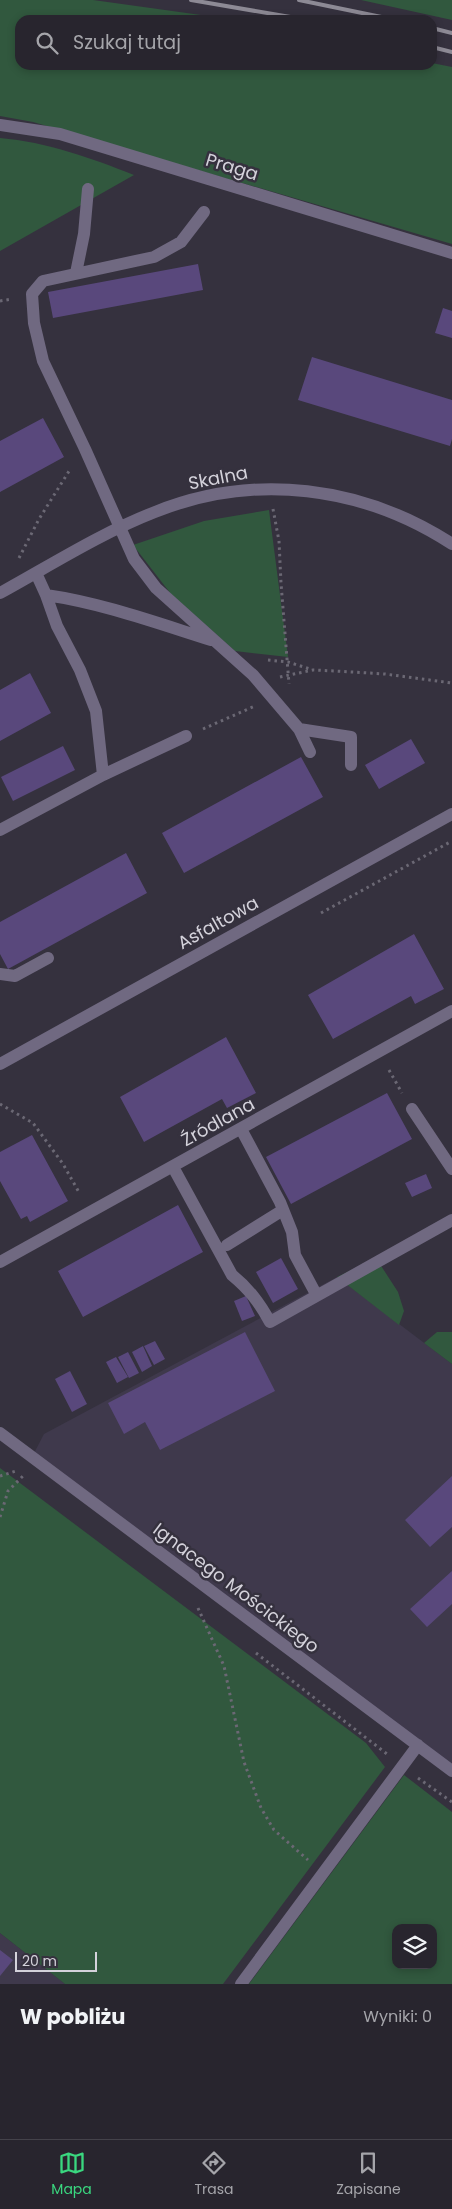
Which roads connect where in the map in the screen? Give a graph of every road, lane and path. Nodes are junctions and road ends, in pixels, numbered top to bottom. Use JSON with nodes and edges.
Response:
{"nodes":[{"id":1,"x":0,"y":125,"type":"edge"},
{"id":2,"x":88,"y":189,"type":"dead end"},
{"id":3,"x":204,"y":212,"type":"dead end"},
{"id":4,"x":452,"y":253,"type":"edge"},
{"id":5,"x":76,"y":273,"type":"junction"},
{"id":6,"x":89,"y":459,"type":"junction"},
{"id":7,"x":280,"y":505,"type":"dead end"},
{"id":8,"x":265,"y":506,"type":"dead end"},
{"id":9,"x":273,"y":506,"type":"junction"},
{"id":10,"x":120,"y":528,"type":"junction"},
{"id":11,"x":452,"y":544,"type":"edge"},
{"id":12,"x":36,"y":573,"type":"junction"},
{"id":13,"x":23,"y":580,"type":"junction"},
{"id":14,"x":0,"y":593,"type":"edge"},
{"id":15,"x":46,"y":595,"type":"junction"},
{"id":16,"x":215,"y":641,"type":"junction"},
{"id":17,"x":233,"y":657,"type":"junction"},
{"id":18,"x":288,"y":662,"type":"junction"},
{"id":19,"x":313,"y":670,"type":"junction"},
{"id":20,"x":289,"y":675,"type":"junction"},
{"id":21,"x":452,"y":683,"type":"edge"},
{"id":22,"x":260,"y":684,"type":"junction"},
{"id":23,"x":273,"y":698,"type":"junction"},
{"id":24,"x":299,"y":729,"type":"junction"},
{"id":25,"x":186,"y":736,"type":"joint"},
{"id":26,"x":310,"y":752,"type":"dead end"},
{"id":27,"x":351,"y":765,"type":"dead end"},
{"id":28,"x":103,"y":776,"type":"junction"},
{"id":29,"x":452,"y":814,"type":"edge"},
{"id":30,"x":0,"y":830,"type":"edge"},
{"id":31,"x":48,"y":958,"type":"dead end"},
{"id":32,"x":0,"y":974,"type":"edge"},
{"id":33,"x":452,"y":1011,"type":"edge"},
{"id":34,"x":379,"y":1052,"type":"junction"},
{"id":35,"x":0,"y":1064,"type":"edge"},
{"id":36,"x":0,"y":1104,"type":"edge"},
{"id":37,"x":412,"y":1109,"type":"joint"},
{"id":38,"x":241,"y":1129,"type":"junction"},
{"id":39,"x":173,"y":1167,"type":"junction"},
{"id":40,"x":452,"y":1169,"type":"edge"},
{"id":41,"x":283,"y":1210,"type":"junction"},
{"id":42,"x":90,"y":1212,"type":"junction"},
{"id":43,"x":452,"y":1220,"type":"edge"},
{"id":44,"x":227,"y":1245,"type":"dead end"},
{"id":45,"x":0,"y":1262,"type":"edge"},
{"id":46,"x":316,"y":1294,"type":"junction"},
{"id":47,"x":0,"y":1433,"type":"edge"},
{"id":48,"x":19,"y":1470,"type":"dead end"},
{"id":49,"x":25,"y":1474,"type":"dead end"},
{"id":50,"x":0,"y":1476,"type":"edge"},
{"id":51,"x":0,"y":1517,"type":"edge"},
{"id":52,"x":198,"y":1608,"type":"dead end"},
{"id":53,"x":418,"y":1745,"type":"junction"},
{"id":54,"x":452,"y":1771,"type":"edge"},
{"id":55,"x":324,"y":1872,"type":"junction"},
{"id":56,"x":241,"y":1984,"type":"edge"}],
"edges":[{"from":1,"to":4,"type":"street","name":"Praga"},
{"from":2,"to":5,"type":"street"},
{"from":3,"to":5,"type":"street"},
{"from":5,"to":6,"type":"street"},
{"from":6,"to":10,"type":"street"},
{"from":6,"to":13,"type":"path"},
{"from":7,"to":9,"type":"path"},
{"from":8,"to":9,"type":"path"},
{"from":9,"to":18,"type":"path"},
{"from":10,"to":11,"type":"street","name":"Skalna"},
{"from":10,"to":12,"type":"street","name":"Skalna"},
{"from":10,"to":16,"type":"street"},
{"from":12,"to":13,"type":"street","name":"Skalna"},
{"from":12,"to":15,"type":"street"},
{"from":13,"to":14,"type":"street","name":"Skalna"},
{"from":15,"to":16,"type":"street"},
{"from":15,"to":28,"type":"street"},
{"from":16,"to":17,"type":"street"},
{"from":17,"to":18,"type":"path"},
{"from":17,"to":22,"type":"street"},
{"from":18,"to":19,"type":"path"},
{"from":18,"to":20,"type":"path"},
{"from":19,"to":20,"type":"path"},
{"from":19,"to":21,"type":"path"},
{"from":20,"to":22,"type":"path"},
{"from":20,"to":23,"type":"path"},
{"from":22,"to":23,"type":"street"},
{"from":23,"to":24,"type":"street"},
{"from":23,"to":25,"type":"path"},
{"from":24,"to":26,"type":"street"},
{"from":24,"to":27,"type":"street"},
{"from":25,"to":28,"type":"street"},
{"from":28,"to":30,"type":"street"},
{"from":29,"to":35,"type":"street","name":"Asfaltowa"},
{"from":31,"to":32,"type":"street"},
{"from":33,"to":34,"type":"street","name":"Źródlana"},
{"from":34,"to":37,"type":"path"},
{"from":34,"to":38,"type":"street","name":"Źródlana"},
{"from":36,"to":42,"type":"path"},
{"from":37,"to":40,"type":"street"},
{"from":38,"to":39,"type":"street","name":"Źródlana"},
{"from":38,"to":41,"type":"street"},
{"from":39,"to":42,"type":"street","name":"Źródlana"},
{"from":39,"to":46,"type":"street"},
{"from":41,"to":44,"type":"street"},
{"from":41,"to":46,"type":"street"},
{"from":42,"to":45,"type":"street","name":"Źródlana"},
{"from":43,"to":46,"type":"street"},
{"from":47,"to":53,"type":"street","name":"Ignacego Mościckiego"},
{"from":48,"to":50,"type":"path"},
{"from":49,"to":51,"type":"path"},
{"from":52,"to":55,"type":"path"},
{"from":53,"to":54,"type":"street","name":"Ignacego Mościckiego"},
{"from":53,"to":55,"type":"street"},
{"from":55,"to":56,"type":"street"}]}
